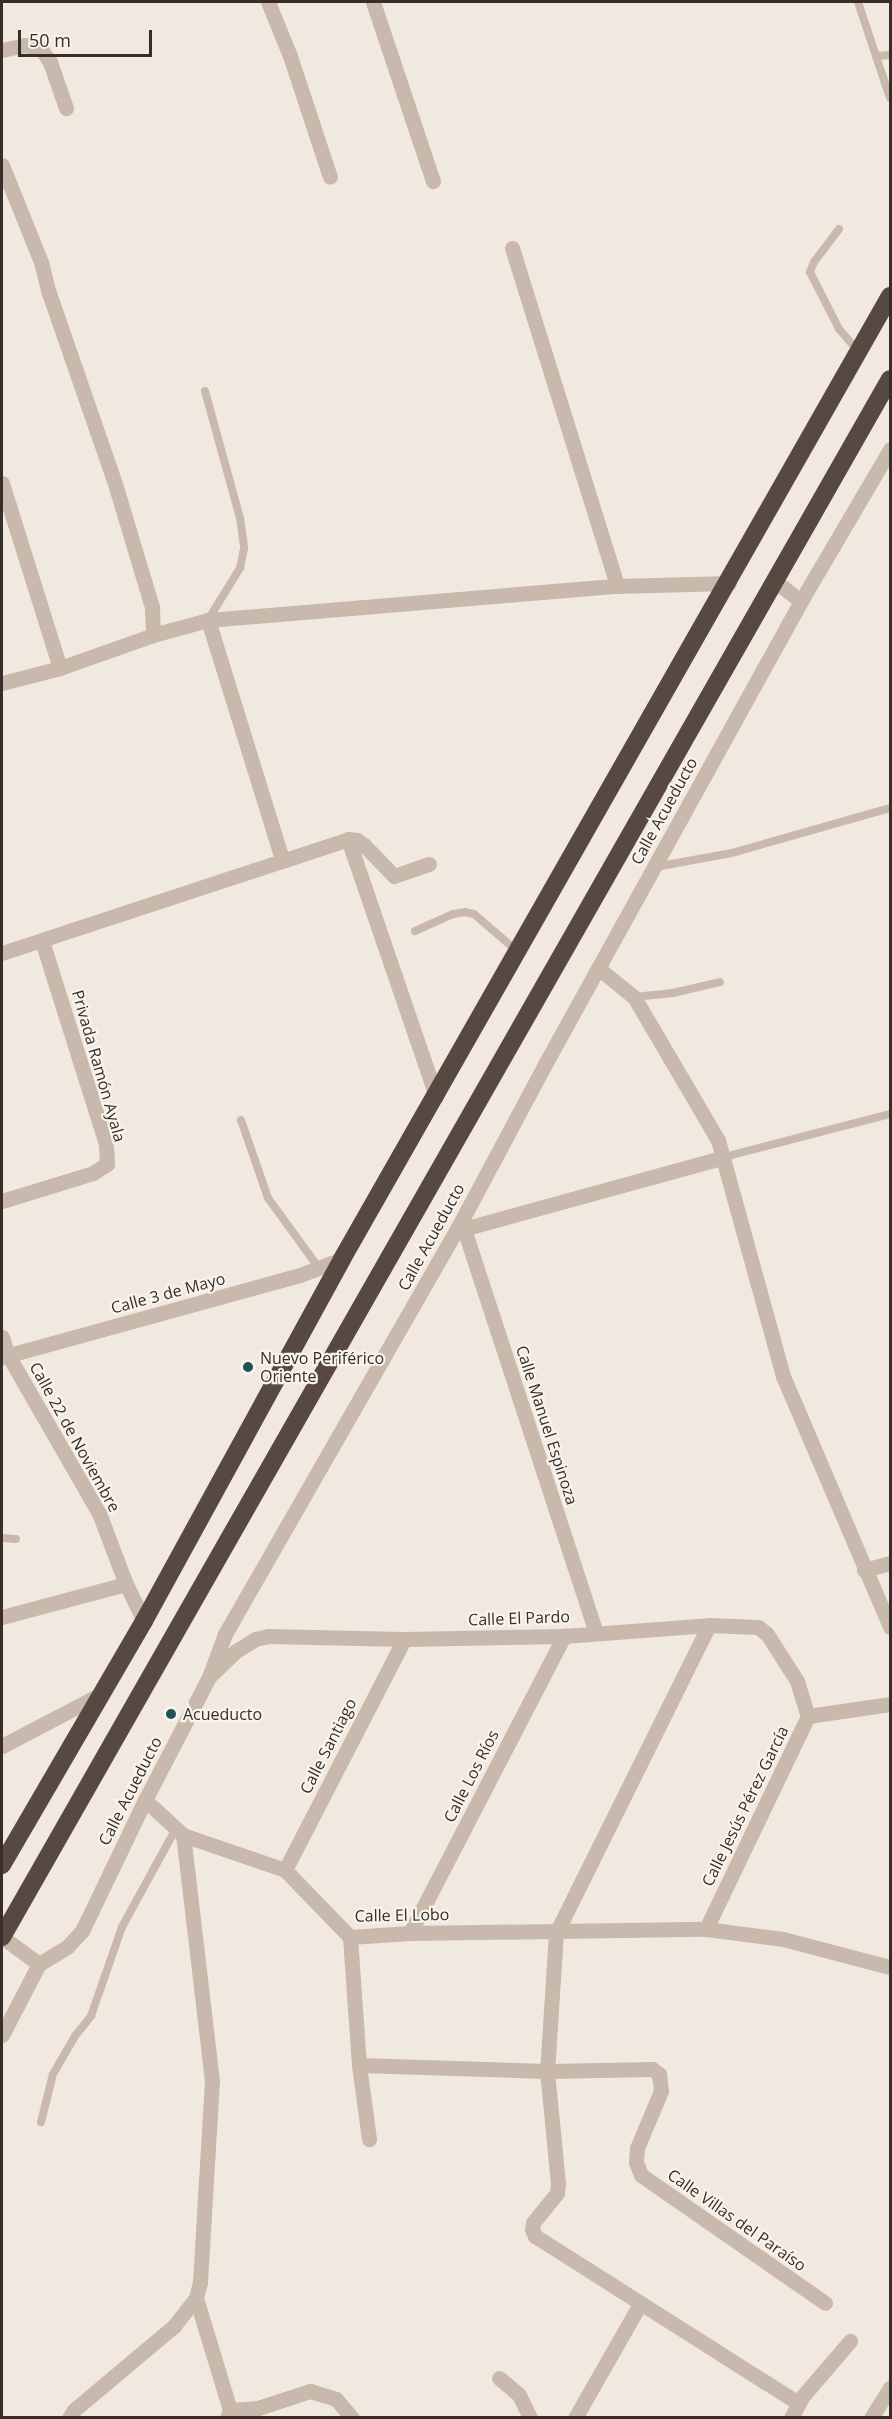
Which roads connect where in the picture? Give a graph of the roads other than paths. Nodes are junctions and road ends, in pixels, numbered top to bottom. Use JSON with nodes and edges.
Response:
{"nodes":[{"id":1,"x":268,"y":2,"type":"edge"},
{"id":2,"x":373,"y":2,"type":"edge"},
{"id":3,"x":858,"y":2,"type":"edge"},
{"id":4,"x":2,"y":50,"type":"edge"},
{"id":5,"x":891,"y":55,"type":"edge"},
{"id":6,"x":876,"y":56,"type":"junction"},
{"id":7,"x":891,"y":98,"type":"edge"},
{"id":8,"x":66,"y":108,"type":"dead end"},
{"id":9,"x":2,"y":165,"type":"edge"},
{"id":10,"x":330,"y":177,"type":"dead end"},
{"id":11,"x":433,"y":181,"type":"dead end"},
{"id":12,"x":839,"y":229,"type":"dead end"},
{"id":13,"x":512,"y":248,"type":"dead end"},
{"id":14,"x":891,"y":296,"type":"edge"},
{"id":15,"x":859,"y":352,"type":"junction"},
{"id":16,"x":891,"y":379,"type":"edge"},
{"id":17,"x":205,"y":391,"type":"dead end"},
{"id":18,"x":891,"y":449,"type":"edge"},
{"id":19,"x":2,"y":483,"type":"edge"},
{"id":20,"x":776,"y":581,"type":"junction"},
{"id":21,"x":729,"y":584,"type":"junction"},
{"id":22,"x":617,"y":586,"type":"junction"},
{"id":23,"x":801,"y":600,"type":"junction"},
{"id":24,"x":208,"y":620,"type":"junction"},
{"id":25,"x":153,"y":635,"type":"junction"},
{"id":26,"x":60,"y":668,"type":"junction"},
{"id":27,"x":2,"y":683,"type":"edge"},
{"id":28,"x":891,"y":808,"type":"edge"},
{"id":29,"x":348,"y":839,"type":"junction"},
{"id":30,"x":282,"y":859,"type":"junction"},
{"id":31,"x":429,"y":864,"type":"dead end"},
{"id":32,"x":653,"y":868,"type":"junction"},
{"id":33,"x":415,"y":931,"type":"dead end"},
{"id":34,"x":42,"y":941,"type":"junction"},
{"id":35,"x":518,"y":952,"type":"junction"},
{"id":36,"x":2,"y":953,"type":"edge"},
{"id":37,"x":598,"y":968,"type":"junction"},
{"id":38,"x":720,"y":982,"type":"dead end"},
{"id":39,"x":634,"y":997,"type":"junction"},
{"id":40,"x":436,"y":1096,"type":"junction"},
{"id":41,"x":891,"y":1114,"type":"edge"},
{"id":42,"x":241,"y":1120,"type":"dead end"},
{"id":43,"x":724,"y":1157,"type":"junction"},
{"id":44,"x":2,"y":1202,"type":"edge"},
{"id":45,"x":460,"y":1230,"type":"junction"},
{"id":46,"x":342,"y":1259,"type":"junction"},
{"id":47,"x":319,"y":1268,"type":"junction"},
{"id":48,"x":2,"y":1337,"type":"edge"},
{"id":49,"x":5,"y":1356,"type":"edge"},
{"id":50,"x":2,"y":1538,"type":"edge"},
{"id":51,"x":16,"y":1539,"type":"dead end"},
{"id":52,"x":891,"y":1563,"type":"edge"},
{"id":53,"x":864,"y":1570,"type":"junction"},
{"id":54,"x":126,"y":1584,"type":"junction"},
{"id":55,"x":2,"y":1617,"type":"edge"},
{"id":56,"x":144,"y":1621,"type":"junction"},
{"id":57,"x":709,"y":1625,"type":"junction"},
{"id":58,"x":891,"y":1627,"type":"edge"},
{"id":59,"x":596,"y":1634,"type":"junction"},
{"id":60,"x":564,"y":1636,"type":"junction"},
{"id":61,"x":404,"y":1639,"type":"junction"},
{"id":62,"x":209,"y":1677,"type":"junction"},
{"id":63,"x":99,"y":1695,"type":"junction"},
{"id":64,"x":804,"y":1697,"type":"joint"},
{"id":65,"x":891,"y":1704,"type":"edge"},
{"id":66,"x":808,"y":1716,"type":"junction"},
{"id":67,"x":2,"y":1746,"type":"edge"},
{"id":68,"x":145,"y":1800,"type":"junction"},
{"id":69,"x":179,"y":1833,"type":"junction"},
{"id":70,"x":2,"y":1865,"type":"edge"},
{"id":71,"x":285,"y":1870,"type":"junction"},
{"id":72,"x":706,"y":1929,"type":"junction"},
{"id":73,"x":410,"y":1933,"type":"junction"},
{"id":74,"x":556,"y":1933,"type":"junction"},
{"id":75,"x":2,"y":1937,"type":"edge"},
{"id":76,"x":350,"y":1937,"type":"junction"},
{"id":77,"x":39,"y":1964,"type":"junction"},
{"id":78,"x":891,"y":1967,"type":"edge"},
{"id":79,"x":2,"y":2035,"type":"edge"},
{"id":80,"x":359,"y":2066,"type":"junction"},
{"id":81,"x":548,"y":2071,"type":"junction"},
{"id":82,"x":41,"y":2122,"type":"dead end"},
{"id":83,"x":369,"y":2139,"type":"dead end"},
{"id":84,"x":196,"y":2298,"type":"junction"},
{"id":85,"x":825,"y":2303,"type":"dead end"},
{"id":86,"x":640,"y":2304,"type":"junction"},
{"id":87,"x":850,"y":2341,"type":"dead end"},
{"id":88,"x":499,"y":2378,"type":"dead end"},
{"id":89,"x":891,"y":2388,"type":"edge"},
{"id":90,"x":798,"y":2403,"type":"junction"},
{"id":91,"x":229,"y":2414,"type":"edge"},
{"id":92,"x":69,"y":2418,"type":"edge"},
{"id":93,"x":352,"y":2418,"type":"edge"},
{"id":94,"x":531,"y":2418,"type":"edge"},
{"id":95,"x":575,"y":2418,"type":"edge"},
{"id":96,"x":791,"y":2418,"type":"edge"},
{"id":97,"x":871,"y":2418,"type":"edge"}],
"edges":[{"from":1,"to":10,"type":"street"},
{"from":2,"to":11,"type":"street"},
{"from":3,"to":6,"type":"lane"},
{"from":4,"to":8,"type":"street"},
{"from":5,"to":6,"type":"lane"},
{"from":6,"to":7,"type":"lane"},
{"from":9,"to":25,"type":"street"},
{"from":12,"to":15,"type":"lane"},
{"from":13,"to":22,"type":"street"},
{"from":14,"to":15,"type":"highway"},
{"from":15,"to":21,"type":"highway"},
{"from":16,"to":20,"type":"highway"},
{"from":17,"to":24,"type":"lane"},
{"from":18,"to":23,"type":"street","name":"Calle Acueducto"},
{"from":19,"to":26,"type":"street"},
{"from":20,"to":23,"type":"street"},
{"from":20,"to":75,"type":"highway"},
{"from":21,"to":22,"type":"street"},
{"from":21,"to":35,"type":"highway"},
{"from":22,"to":24,"type":"street"},
{"from":23,"to":32,"type":"street","name":"Calle Acueducto"},
{"from":24,"to":25,"type":"street"},
{"from":24,"to":30,"type":"street"},
{"from":25,"to":26,"type":"street"},
{"from":26,"to":27,"type":"street"},
{"from":28,"to":32,"type":"lane"},
{"from":29,"to":30,"type":"street"},
{"from":29,"to":31,"type":"street"},
{"from":29,"to":40,"type":"street"},
{"from":30,"to":34,"type":"street"},
{"from":32,"to":37,"type":"street","name":"Calle Acueducto"},
{"from":33,"to":35,"type":"lane"},
{"from":34,"to":36,"type":"street"},
{"from":34,"to":44,"type":"street","name":"Privada Ramón Ayala"},
{"from":35,"to":40,"type":"highway"},
{"from":37,"to":39,"type":"street"},
{"from":37,"to":45,"type":"street","name":"Calle Acueducto"},
{"from":38,"to":39,"type":"lane"},
{"from":39,"to":43,"type":"street"},
{"from":40,"to":46,"type":"highway"},
{"from":41,"to":43,"type":"lane"},
{"from":42,"to":47,"type":"lane"},
{"from":43,"to":45,"type":"street"},
{"from":43,"to":53,"type":"street"},
{"from":45,"to":59,"type":"street","name":"Calle Manuel Espinoza"},
{"from":45,"to":62,"type":"street","name":"Calle Acueducto"},
{"from":46,"to":47,"type":"street","name":"Calle 3 de Mayo"},
{"from":46,"to":56,"type":"highway"},
{"from":47,"to":49,"type":"street","name":"Calle 3 de Mayo"},
{"from":48,"to":49,"type":"street","name":"Calle 22 de Noviembre"},
{"from":49,"to":54,"type":"street","name":"Calle 22 de Noviembre"},
{"from":50,"to":51,"type":"lane"},
{"from":52,"to":53,"type":"street"},
{"from":53,"to":58,"type":"street"},
{"from":54,"to":55,"type":"street"},
{"from":54,"to":56,"type":"street","name":"Calle 22 de Noviembre"},
{"from":56,"to":63,"type":"highway"},
{"from":57,"to":59,"type":"street","name":"Calle El Pardo"},
{"from":57,"to":64,"type":"street","name":"Calle El Pardo"},
{"from":57,"to":74,"type":"street"},
{"from":59,"to":60,"type":"street","name":"Calle El Pardo"},
{"from":60,"to":61,"type":"street","name":"Calle El Pardo"},
{"from":60,"to":73,"type":"street","name":"Calle Los Ríos"},
{"from":61,"to":62,"type":"street","name":"Calle El Pardo"},
{"from":61,"to":71,"type":"street","name":"Calle Santiago"},
{"from":62,"to":68,"type":"street","name":"Calle Acueducto"},
{"from":63,"to":67,"type":"street"},
{"from":63,"to":70,"type":"highway"},
{"from":64,"to":66,"type":"street","name":"Calle Jesús Pérez García"},
{"from":65,"to":66,"type":"street"},
{"from":66,"to":72,"type":"street","name":"Calle Jesús Pérez García"},
{"from":68,"to":69,"type":"street","name":"Calle El Lobo"},
{"from":68,"to":77,"type":"street","name":"Calle Acueducto"},
{"from":69,"to":71,"type":"street","name":"Calle El Lobo"},
{"from":69,"to":82,"type":"lane"},
{"from":69,"to":84,"type":"street"},
{"from":71,"to":76,"type":"street","name":"Calle El Lobo"},
{"from":72,"to":74,"type":"street","name":"Calle El Lobo"},
{"from":72,"to":78,"type":"street","name":"Calle El Lobo"},
{"from":73,"to":74,"type":"street","name":"Calle El Lobo"},
{"from":73,"to":76,"type":"street","name":"Calle El Lobo"},
{"from":74,"to":81,"type":"street"},
{"from":75,"to":77,"type":"street"},
{"from":76,"to":80,"type":"street"},
{"from":77,"to":79,"type":"street"},
{"from":80,"to":81,"type":"street"},
{"from":80,"to":83,"type":"street"},
{"from":81,"to":85,"type":"street","name":"Calle Villas del Paraíso"},
{"from":81,"to":86,"type":"street"},
{"from":84,"to":91,"type":"street"},
{"from":84,"to":92,"type":"street"},
{"from":86,"to":90,"type":"street"},
{"from":86,"to":95,"type":"street"},
{"from":87,"to":90,"type":"street"},
{"from":88,"to":94,"type":"street"},
{"from":89,"to":97,"type":"street"},
{"from":90,"to":96,"type":"street"},
{"from":91,"to":93,"type":"street"}]}
